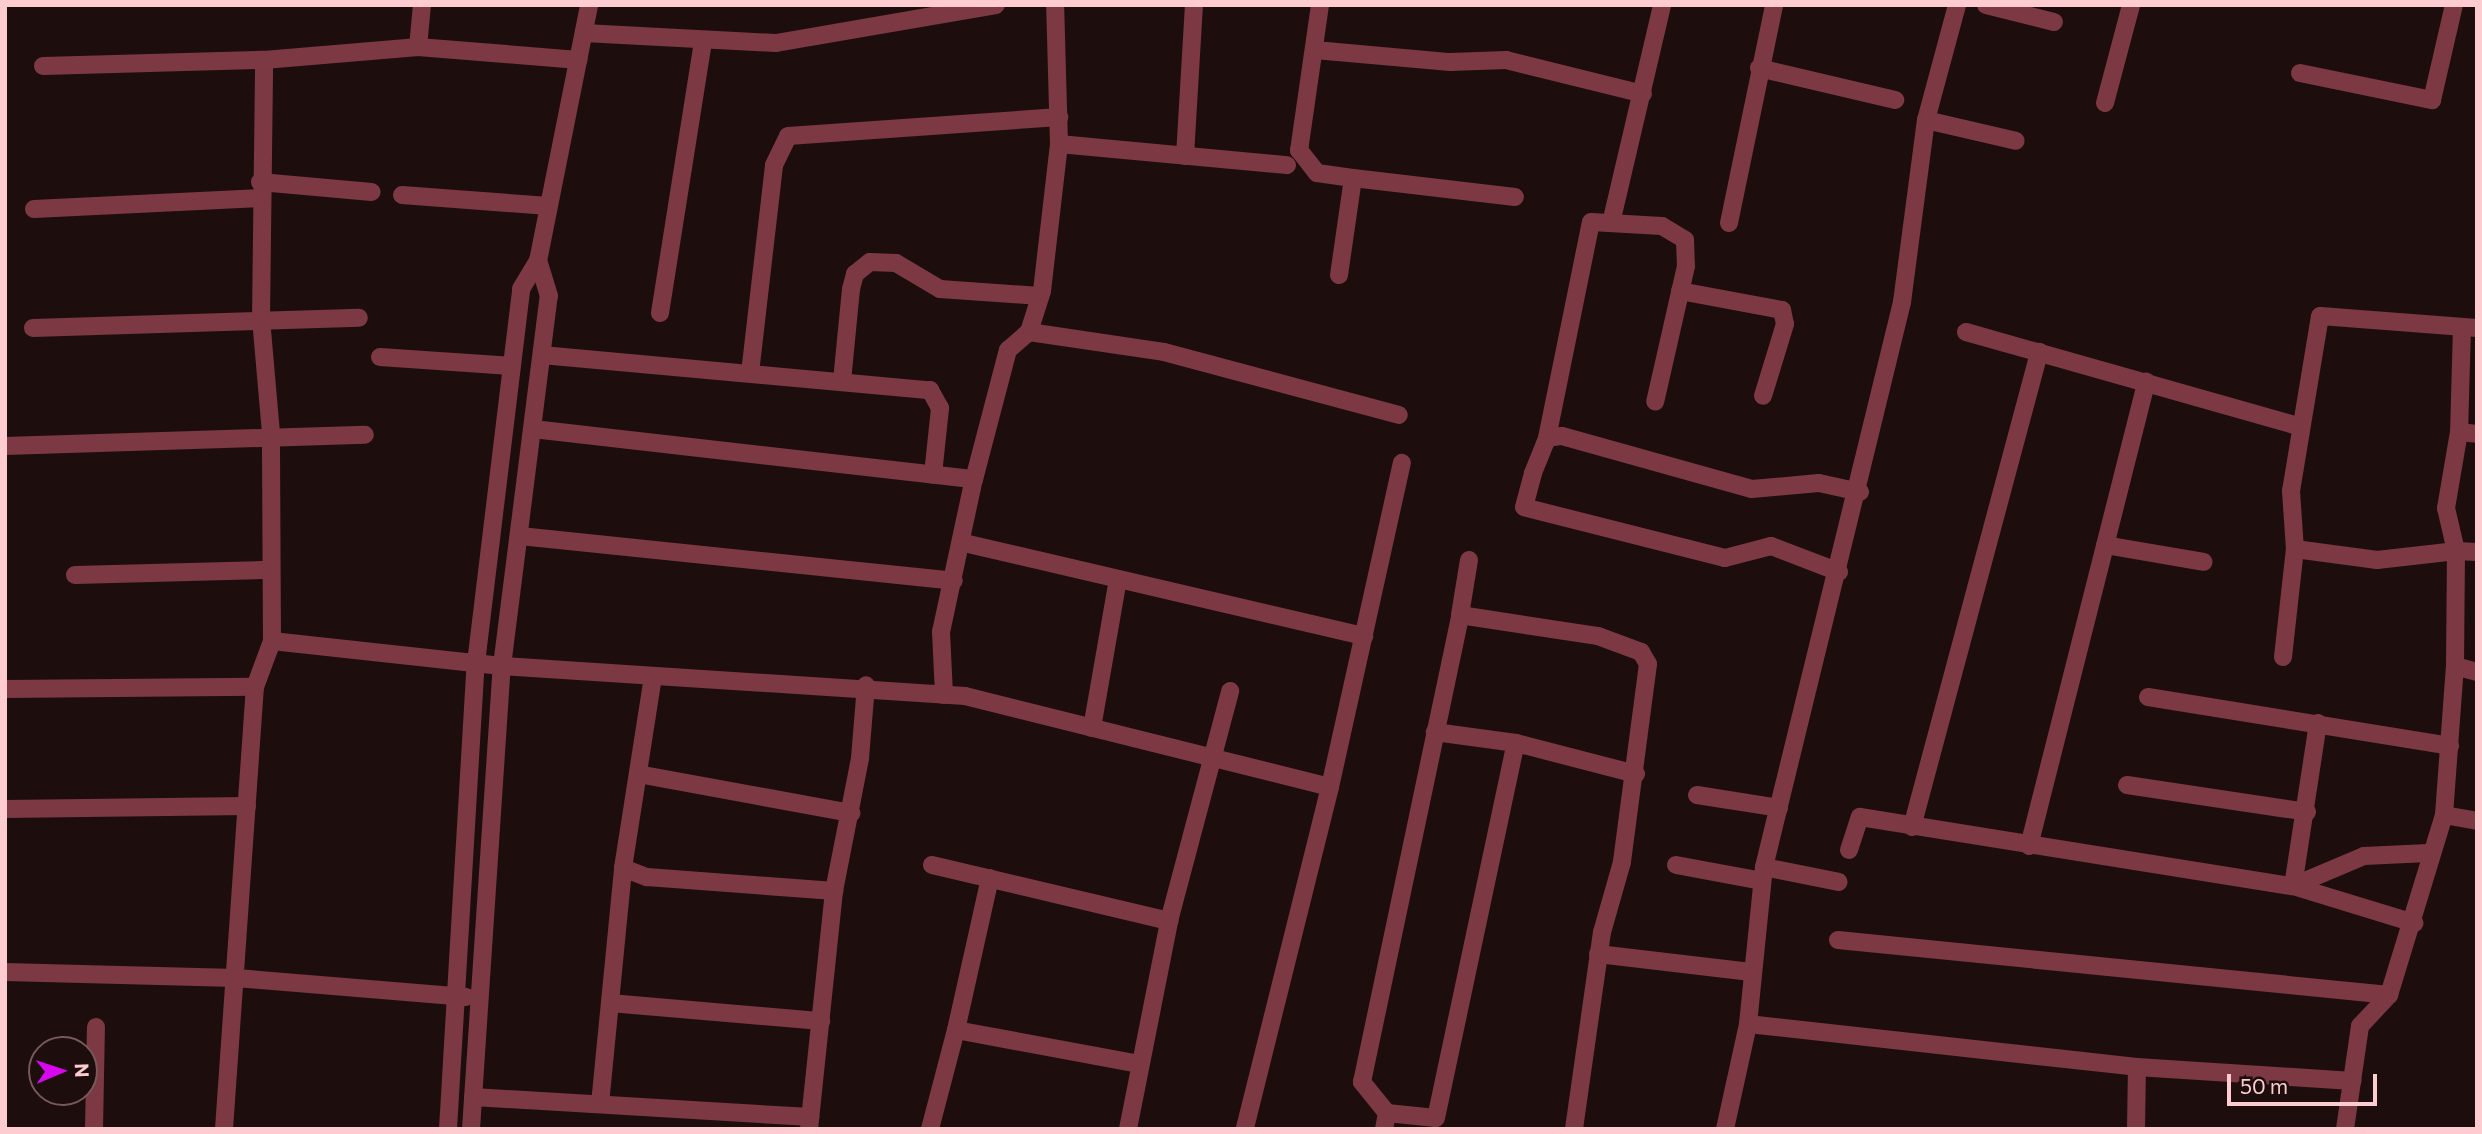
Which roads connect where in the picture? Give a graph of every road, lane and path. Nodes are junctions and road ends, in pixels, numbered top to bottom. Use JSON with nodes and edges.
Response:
{"nodes":[{"id":1,"x":422,"y":5,"type":"edge"},
{"id":2,"x":589,"y":5,"type":"edge"},
{"id":3,"x":996,"y":5,"type":"edge"},
{"id":4,"x":1055,"y":5,"type":"edge"},
{"id":5,"x":1194,"y":5,"type":"edge"},
{"id":6,"x":1320,"y":5,"type":"edge"},
{"id":7,"x":1661,"y":5,"type":"edge"},
{"id":8,"x":1774,"y":5,"type":"edge"},
{"id":9,"x":1957,"y":5,"type":"edge"},
{"id":10,"x":1986,"y":5,"type":"edge"},
{"id":11,"x":2131,"y":5,"type":"edge"},
{"id":12,"x":2454,"y":5,"type":"edge"},
{"id":13,"x":2054,"y":22,"type":"dead end"},
{"id":14,"x":584,"y":33,"type":"junction"},
{"id":15,"x":703,"y":40,"type":"junction"},
{"id":16,"x":418,"y":47,"type":"junction"},
{"id":17,"x":1315,"y":50,"type":"junction"},
{"id":18,"x":264,"y":60,"type":"junction"},
{"id":19,"x":578,"y":60,"type":"junction"},
{"id":20,"x":43,"y":66,"type":"dead end"},
{"id":21,"x":1759,"y":68,"type":"junction"},
{"id":22,"x":2300,"y":74,"type":"dead end"},
{"id":23,"x":1643,"y":94,"type":"junction"},
{"id":24,"x":1895,"y":100,"type":"dead end"},
{"id":25,"x":2105,"y":103,"type":"dead end"},
{"id":26,"x":1059,"y":117,"type":"junction"},
{"id":27,"x":1926,"y":120,"type":"junction"},
{"id":28,"x":2016,"y":141,"type":"dead end"},
{"id":29,"x":1059,"y":144,"type":"junction"},
{"id":30,"x":1185,"y":156,"type":"junction"},
{"id":31,"x":1287,"y":165,"type":"dead end"},
{"id":32,"x":1353,"y":178,"type":"junction"},
{"id":33,"x":261,"y":190,"type":"junction"},
{"id":34,"x":372,"y":192,"type":"dead end"},
{"id":35,"x":402,"y":194,"type":"dead end"},
{"id":36,"x":1515,"y":197,"type":"dead end"},
{"id":37,"x":549,"y":206,"type":"junction"},
{"id":38,"x":34,"y":209,"type":"dead end"},
{"id":39,"x":1611,"y":223,"type":"junction"},
{"id":40,"x":1729,"y":223,"type":"dead end"},
{"id":41,"x":538,"y":261,"type":"junction"},
{"id":42,"x":1339,"y":275,"type":"dead end"},
{"id":43,"x":1680,"y":291,"type":"junction"},
{"id":44,"x":1040,"y":296,"type":"junction"},
{"id":45,"x":660,"y":313,"type":"dead end"},
{"id":46,"x":261,"y":318,"type":"junction"},
{"id":47,"x":359,"y":318,"type":"dead end"},
{"id":48,"x":2469,"y":327,"type":"edge"},
{"id":49,"x":33,"y":328,"type":"dead end"},
{"id":50,"x":1966,"y":331,"type":"dead end"},
{"id":51,"x":1029,"y":332,"type":"junction"},
{"id":52,"x":2039,"y":352,"type":"junction"},
{"id":53,"x":542,"y":355,"type":"junction"},
{"id":54,"x":380,"y":357,"type":"dead end"},
{"id":55,"x":512,"y":366,"type":"junction"},
{"id":56,"x":750,"y":373,"type":"junction"},
{"id":57,"x":842,"y":381,"type":"junction"},
{"id":58,"x":2146,"y":382,"type":"junction"},
{"id":59,"x":1763,"y":396,"type":"dead end"},
{"id":60,"x":1655,"y":402,"type":"dead end"},
{"id":61,"x":1399,"y":415,"type":"dead end"},
{"id":62,"x":2301,"y":427,"type":"junction"},
{"id":63,"x":533,"y":429,"type":"junction"},
{"id":64,"x":271,"y":433,"type":"junction"},
{"id":65,"x":2468,"y":433,"type":"edge"},
{"id":66,"x":365,"y":435,"type":"dead end"},
{"id":67,"x":1547,"y":438,"type":"junction"},
{"id":68,"x":5,"y":446,"type":"edge"},
{"id":69,"x":1402,"y":463,"type":"dead end"},
{"id":70,"x":933,"y":475,"type":"junction"},
{"id":71,"x":974,"y":479,"type":"junction"},
{"id":72,"x":1860,"y":492,"type":"junction"},
{"id":73,"x":520,"y":536,"type":"junction"},
{"id":74,"x":964,"y":543,"type":"junction"},
{"id":75,"x":2105,"y":545,"type":"junction"},
{"id":76,"x":2295,"y":549,"type":"junction"},
{"id":77,"x":2456,"y":551,"type":"junction"},
{"id":78,"x":2477,"y":552,"type":"edge"},
{"id":79,"x":1469,"y":561,"type":"dead end"},
{"id":80,"x":2204,"y":562,"type":"dead end"},
{"id":81,"x":271,"y":570,"type":"junction"},
{"id":82,"x":1839,"y":572,"type":"junction"},
{"id":83,"x":75,"y":575,"type":"dead end"},
{"id":84,"x":1118,"y":579,"type":"junction"},
{"id":85,"x":954,"y":581,"type":"junction"},
{"id":86,"x":1460,"y":615,"type":"junction"},
{"id":87,"x":1364,"y":636,"type":"junction"},
{"id":88,"x":272,"y":641,"type":"junction"},
{"id":89,"x":2283,"y":657,"type":"dead end"},
{"id":90,"x":476,"y":663,"type":"junction"},
{"id":91,"x":502,"y":666,"type":"junction"},
{"id":92,"x":2455,"y":666,"type":"junction"},
{"id":93,"x":2477,"y":672,"type":"edge"},
{"id":94,"x":653,"y":676,"type":"junction"},
{"id":95,"x":866,"y":685,"type":"junction"},
{"id":96,"x":255,"y":687,"type":"junction"},
{"id":97,"x":5,"y":688,"type":"edge"},
{"id":98,"x":1230,"y":691,"type":"dead end"},
{"id":99,"x":944,"y":695,"type":"junction"},
{"id":100,"x":2148,"y":697,"type":"dead end"},
{"id":101,"x":2318,"y":723,"type":"junction"},
{"id":102,"x":1092,"y":728,"type":"junction"},
{"id":103,"x":1435,"y":732,"type":"junction"},
{"id":104,"x":1516,"y":743,"type":"junction"},
{"id":105,"x":2450,"y":746,"type":"junction"},
{"id":106,"x":1217,"y":759,"type":"junction"},
{"id":107,"x":638,"y":774,"type":"junction"},
{"id":108,"x":1636,"y":774,"type":"junction"},
{"id":109,"x":2127,"y":785,"type":"dead end"},
{"id":110,"x":1330,"y":787,"type":"junction"},
{"id":111,"x":1697,"y":795,"type":"dead end"},
{"id":112,"x":247,"y":806,"type":"junction"},
{"id":113,"x":1779,"y":808,"type":"junction"},
{"id":114,"x":5,"y":809,"type":"edge"},
{"id":115,"x":850,"y":813,"type":"junction"},
{"id":116,"x":2307,"y":813,"type":"junction"},
{"id":117,"x":2444,"y":815,"type":"junction"},
{"id":118,"x":2477,"y":821,"type":"edge"},
{"id":119,"x":1912,"y":827,"type":"junction"},
{"id":120,"x":2029,"y":846,"type":"junction"},
{"id":121,"x":1849,"y":850,"type":"dead end"},
{"id":122,"x":2428,"y":853,"type":"junction"},
{"id":123,"x":932,"y":865,"type":"dead end"},
{"id":124,"x":1676,"y":865,"type":"dead end"},
{"id":125,"x":623,"y":868,"type":"junction"},
{"id":126,"x":1763,"y":874,"type":"junction"},
{"id":127,"x":990,"y":878,"type":"junction"},
{"id":128,"x":1839,"y":882,"type":"dead end"},
{"id":129,"x":2292,"y":886,"type":"junction"},
{"id":130,"x":834,"y":891,"type":"junction"},
{"id":131,"x":1169,"y":921,"type":"junction"},
{"id":132,"x":2414,"y":923,"type":"junction"},
{"id":133,"x":1838,"y":940,"type":"dead end"},
{"id":134,"x":1598,"y":954,"type":"junction"},
{"id":135,"x":5,"y":972,"type":"edge"},
{"id":136,"x":1751,"y":972,"type":"junction"},
{"id":137,"x":236,"y":978,"type":"junction"},
{"id":138,"x":2389,"y":995,"type":"junction"},
{"id":139,"x":455,"y":996,"type":"junction"},
{"id":140,"x":480,"y":998,"type":"junction"},
{"id":141,"x":610,"y":1003,"type":"junction"},
{"id":142,"x":821,"y":1021,"type":"junction"},
{"id":143,"x":1748,"y":1024,"type":"junction"},
{"id":144,"x":96,"y":1027,"type":"dead end"},
{"id":145,"x":956,"y":1030,"type":"junction"},
{"id":146,"x":1140,"y":1064,"type":"junction"},
{"id":147,"x":2137,"y":1067,"type":"junction"},
{"id":148,"x":2353,"y":1081,"type":"junction"},
{"id":149,"x":473,"y":1097,"type":"junction"},
{"id":150,"x":600,"y":1104,"type":"junction"},
{"id":151,"x":1386,"y":1121,"type":"edge"},
{"id":152,"x":810,"y":1123,"type":"edge"},
{"id":153,"x":94,"y":1129,"type":"edge"},
{"id":154,"x":224,"y":1129,"type":"edge"},
{"id":155,"x":448,"y":1129,"type":"edge"},
{"id":156,"x":471,"y":1129,"type":"edge"},
{"id":157,"x":930,"y":1129,"type":"edge"},
{"id":158,"x":1128,"y":1129,"type":"edge"},
{"id":159,"x":1245,"y":1129,"type":"edge"},
{"id":160,"x":1574,"y":1129,"type":"edge"},
{"id":161,"x":1724,"y":1129,"type":"edge"},
{"id":162,"x":2136,"y":1129,"type":"edge"},
{"id":163,"x":2345,"y":1129,"type":"edge"}],
"edges":[{"from":1,"to":16,"type":"street"},
{"from":2,"to":14,"type":"street"},
{"from":3,"to":15,"type":"street"},
{"from":4,"to":26,"type":"street"},
{"from":5,"to":30,"type":"street"},
{"from":6,"to":17,"type":"street"},
{"from":7,"to":23,"type":"street"},
{"from":8,"to":21,"type":"street"},
{"from":9,"to":27,"type":"street"},
{"from":10,"to":13,"type":"street"},
{"from":11,"to":25,"type":"street"},
{"from":12,"to":22,"type":"street"},
{"from":14,"to":15,"type":"street"},
{"from":14,"to":19,"type":"street"},
{"from":15,"to":45,"type":"street"},
{"from":16,"to":18,"type":"street"},
{"from":16,"to":19,"type":"street"},
{"from":17,"to":23,"type":"street"},
{"from":17,"to":32,"type":"street"},
{"from":18,"to":20,"type":"street"},
{"from":18,"to":33,"type":"street"},
{"from":19,"to":37,"type":"street"},
{"from":21,"to":24,"type":"street"},
{"from":21,"to":40,"type":"street"},
{"from":23,"to":39,"type":"street"},
{"from":26,"to":29,"type":"street"},
{"from":26,"to":56,"type":"street"},
{"from":27,"to":28,"type":"street"},
{"from":27,"to":72,"type":"street"},
{"from":29,"to":30,"type":"street"},
{"from":29,"to":44,"type":"street"},
{"from":30,"to":31,"type":"street"},
{"from":32,"to":36,"type":"street"},
{"from":32,"to":42,"type":"street"},
{"from":33,"to":34,"type":"street"},
{"from":33,"to":38,"type":"street"},
{"from":33,"to":46,"type":"street"},
{"from":35,"to":37,"type":"street"},
{"from":37,"to":41,"type":"street"},
{"from":39,"to":43,"type":"street"},
{"from":39,"to":67,"type":"street"},
{"from":41,"to":53,"type":"street"},
{"from":41,"to":55,"type":"street"},
{"from":43,"to":59,"type":"street"},
{"from":43,"to":60,"type":"street"},
{"from":44,"to":51,"type":"street"},
{"from":44,"to":57,"type":"street"},
{"from":46,"to":47,"type":"street"},
{"from":46,"to":49,"type":"street"},
{"from":46,"to":64,"type":"street"},
{"from":48,"to":62,"type":"street"},
{"from":48,"to":65,"type":"street"},
{"from":50,"to":52,"type":"street"},
{"from":51,"to":61,"type":"street"},
{"from":51,"to":71,"type":"street"},
{"from":52,"to":58,"type":"street"},
{"from":52,"to":119,"type":"street"},
{"from":53,"to":56,"type":"street"},
{"from":53,"to":63,"type":"street"},
{"from":54,"to":55,"type":"street"},
{"from":55,"to":90,"type":"street"},
{"from":56,"to":57,"type":"street"},
{"from":57,"to":70,"type":"street"},
{"from":58,"to":62,"type":"street"},
{"from":58,"to":75,"type":"street"},
{"from":62,"to":76,"type":"street"},
{"from":63,"to":70,"type":"street"},
{"from":63,"to":73,"type":"street"},
{"from":64,"to":66,"type":"street"},
{"from":64,"to":68,"type":"street"},
{"from":64,"to":81,"type":"street"},
{"from":65,"to":77,"type":"street"},
{"from":67,"to":72,"type":"street"},
{"from":67,"to":82,"type":"street"},
{"from":69,"to":87,"type":"street"},
{"from":70,"to":71,"type":"street"},
{"from":71,"to":74,"type":"street"},
{"from":72,"to":82,"type":"street"},
{"from":73,"to":85,"type":"street"},
{"from":73,"to":91,"type":"street"},
{"from":74,"to":84,"type":"street"},
{"from":74,"to":85,"type":"street"},
{"from":75,"to":80,"type":"street"},
{"from":75,"to":120,"type":"street"},
{"from":76,"to":77,"type":"street"},
{"from":76,"to":89,"type":"street"},
{"from":77,"to":78,"type":"street"},
{"from":77,"to":92,"type":"street"},
{"from":79,"to":86,"type":"street"},
{"from":81,"to":83,"type":"street"},
{"from":81,"to":88,"type":"street"},
{"from":82,"to":113,"type":"street"},
{"from":84,"to":87,"type":"street"},
{"from":84,"to":102,"type":"street"},
{"from":85,"to":99,"type":"street"},
{"from":86,"to":103,"type":"street"},
{"from":86,"to":108,"type":"street"},
{"from":87,"to":110,"type":"street"},
{"from":88,"to":90,"type":"street"},
{"from":88,"to":96,"type":"street"},
{"from":90,"to":91,"type":"street"},
{"from":90,"to":139,"type":"street"},
{"from":91,"to":94,"type":"street"},
{"from":91,"to":140,"type":"street"},
{"from":92,"to":93,"type":"street"},
{"from":92,"to":105,"type":"street"},
{"from":94,"to":95,"type":"street"},
{"from":94,"to":107,"type":"street"},
{"from":95,"to":99,"type":"street"},
{"from":95,"to":115,"type":"street"},
{"from":96,"to":97,"type":"street"},
{"from":96,"to":112,"type":"street"},
{"from":98,"to":106,"type":"street"},
{"from":99,"to":102,"type":"street"},
{"from":100,"to":101,"type":"street"},
{"from":101,"to":105,"type":"street"},
{"from":101,"to":116,"type":"street"},
{"from":102,"to":106,"type":"street"},
{"from":103,"to":104,"type":"street"},
{"from":103,"to":151,"type":"street"},
{"from":104,"to":108,"type":"street"},
{"from":104,"to":151,"type":"street"},
{"from":105,"to":117,"type":"street"},
{"from":106,"to":110,"type":"street"},
{"from":106,"to":131,"type":"street"},
{"from":107,"to":115,"type":"street"},
{"from":107,"to":125,"type":"street"},
{"from":108,"to":134,"type":"street"},
{"from":109,"to":116,"type":"street"},
{"from":110,"to":159,"type":"street"},
{"from":111,"to":113,"type":"street"},
{"from":112,"to":114,"type":"street"},
{"from":112,"to":137,"type":"street"},
{"from":113,"to":126,"type":"street"},
{"from":115,"to":130,"type":"street"},
{"from":116,"to":129,"type":"street"},
{"from":117,"to":118,"type":"street"},
{"from":117,"to":122,"type":"street"},
{"from":119,"to":120,"type":"street"},
{"from":119,"to":121,"type":"street"},
{"from":120,"to":129,"type":"street"},
{"from":122,"to":129,"type":"street"},
{"from":122,"to":132,"type":"street"},
{"from":123,"to":127,"type":"street"},
{"from":124,"to":126,"type":"street"},
{"from":125,"to":130,"type":"street"},
{"from":125,"to":141,"type":"street"},
{"from":126,"to":128,"type":"street"},
{"from":126,"to":136,"type":"street"},
{"from":127,"to":131,"type":"street"},
{"from":127,"to":145,"type":"street"},
{"from":129,"to":132,"type":"street"},
{"from":130,"to":142,"type":"street"},
{"from":131,"to":146,"type":"street"},
{"from":132,"to":138,"type":"street"},
{"from":133,"to":138,"type":"street"},
{"from":134,"to":136,"type":"street"},
{"from":134,"to":160,"type":"street"},
{"from":135,"to":137,"type":"street"},
{"from":136,"to":143,"type":"street"},
{"from":137,"to":139,"type":"street"},
{"from":137,"to":154,"type":"street"},
{"from":138,"to":148,"type":"street"},
{"from":139,"to":140,"type":"street"},
{"from":139,"to":155,"type":"street"},
{"from":140,"to":149,"type":"street"},
{"from":141,"to":142,"type":"street"},
{"from":141,"to":150,"type":"street"},
{"from":142,"to":152,"type":"street"},
{"from":143,"to":147,"type":"street"},
{"from":143,"to":161,"type":"street"},
{"from":144,"to":153,"type":"street"},
{"from":145,"to":146,"type":"street"},
{"from":145,"to":157,"type":"street"},
{"from":146,"to":158,"type":"street"},
{"from":147,"to":148,"type":"street"},
{"from":147,"to":162,"type":"street"},
{"from":148,"to":163,"type":"street"},
{"from":149,"to":150,"type":"street"},
{"from":149,"to":156,"type":"street"},
{"from":150,"to":152,"type":"street"}]}
